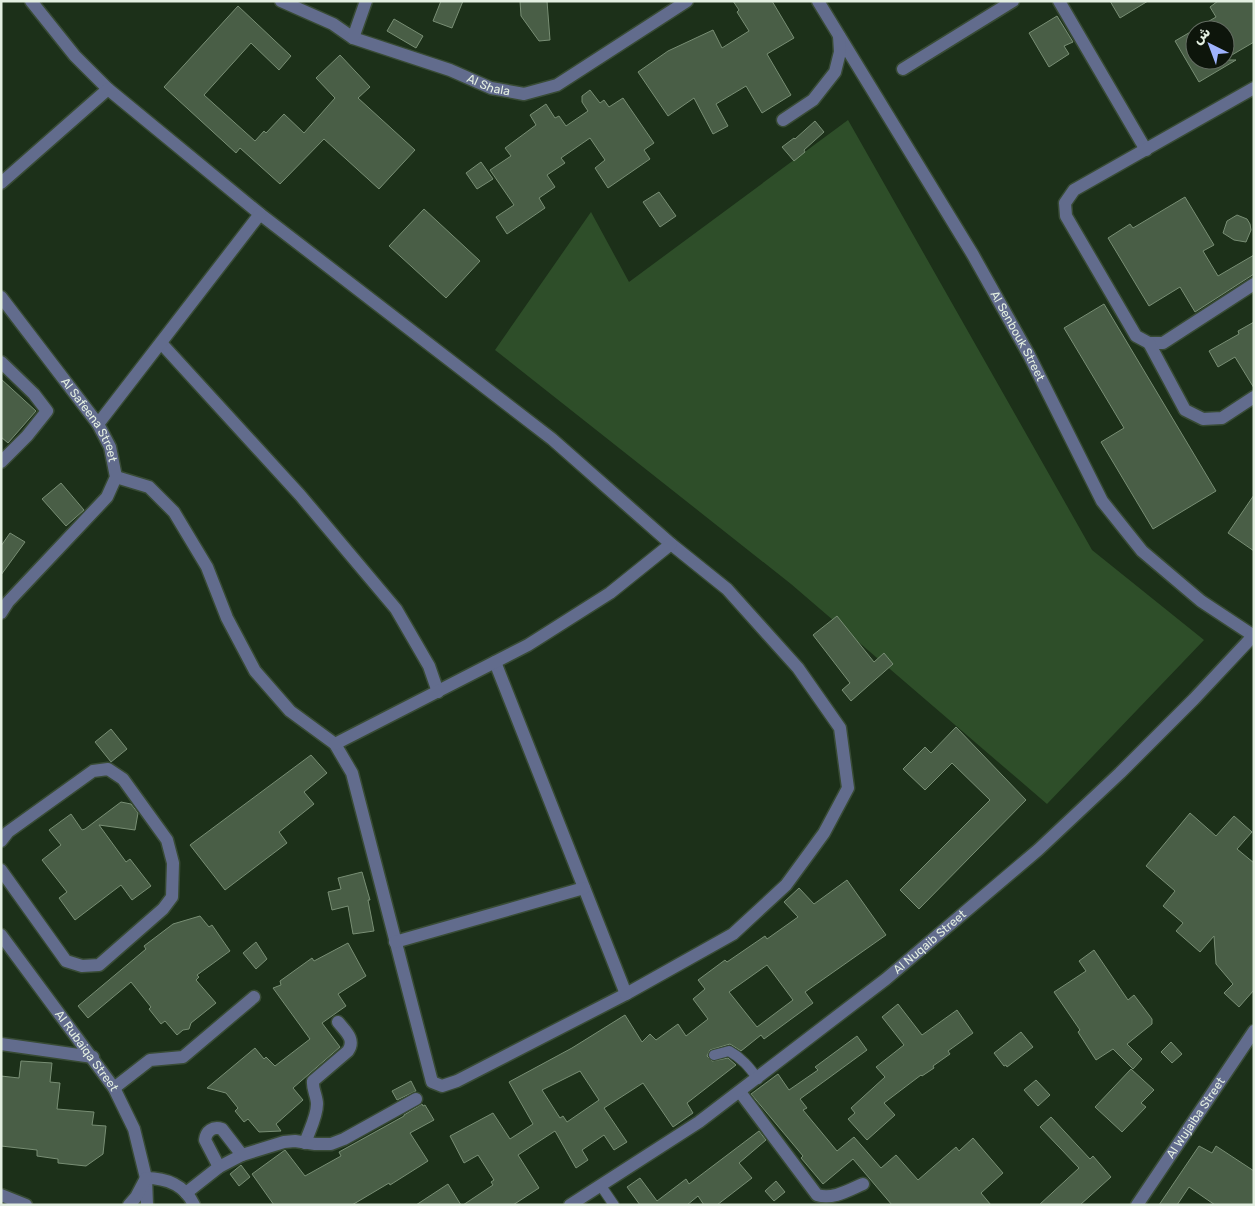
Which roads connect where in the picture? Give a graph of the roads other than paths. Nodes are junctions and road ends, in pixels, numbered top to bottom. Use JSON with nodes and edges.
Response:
{"nodes":[{"id":1,"x":32,"y":1,"type":"edge"},
{"id":2,"x":281,"y":1,"type":"edge"},
{"id":3,"x":366,"y":1,"type":"edge"},
{"id":4,"x":687,"y":1,"type":"edge"},
{"id":5,"x":818,"y":1,"type":"edge"},
{"id":6,"x":1013,"y":1,"type":"edge"},
{"id":7,"x":1059,"y":1,"type":"edge"},
{"id":8,"x":838,"y":34,"type":"junction"},
{"id":9,"x":353,"y":38,"type":"junction"},
{"id":10,"x":903,"y":69,"type":"dead end"},
{"id":11,"x":1254,"y":88,"type":"edge"},
{"id":12,"x":108,"y":89,"type":"junction"},
{"id":13,"x":783,"y":120,"type":"dead end"},
{"id":14,"x":1146,"y":150,"type":"junction"},
{"id":15,"x":1,"y":183,"type":"edge"},
{"id":16,"x":260,"y":214,"type":"junction"},
{"id":17,"x":1254,"y":284,"type":"edge"},
{"id":18,"x":1,"y":297,"type":"edge"},
{"id":19,"x":160,"y":343,"type":"junction"},
{"id":20,"x":1149,"y":343,"type":"junction"},
{"id":21,"x":1,"y":362,"type":"edge"},
{"id":22,"x":1254,"y":397,"type":"edge"},
{"id":23,"x":98,"y":424,"type":"junction"},
{"id":24,"x":1,"y":462,"type":"edge"},
{"id":25,"x":116,"y":476,"type":"junction"},
{"id":26,"x":671,"y":544,"type":"junction"},
{"id":27,"x":1,"y":613,"type":"edge"},
{"id":28,"x":1254,"y":636,"type":"edge"},
{"id":29,"x":495,"y":662,"type":"junction"},
{"id":30,"x":438,"y":692,"type":"junction"},
{"id":31,"x":335,"y":744,"type":"junction"},
{"id":32,"x":3,"y":833,"type":"edge"},
{"id":33,"x":1,"y":870,"type":"edge"},
{"id":34,"x":584,"y":888,"type":"junction"},
{"id":35,"x":1,"y":935,"type":"edge"},
{"id":36,"x":395,"y":942,"type":"junction"},
{"id":37,"x":626,"y":994,"type":"junction"},
{"id":38,"x":254,"y":997,"type":"dead end"},
{"id":39,"x":338,"y":1022,"type":"dead end"},
{"id":40,"x":1254,"y":1031,"type":"edge"},
{"id":41,"x":1,"y":1044,"type":"edge"},
{"id":42,"x":714,"y":1055,"type":"dead end"},
{"id":43,"x":92,"y":1056,"type":"junction"},
{"id":44,"x":758,"y":1079,"type":"junction"},
{"id":45,"x":114,"y":1088,"type":"junction"},
{"id":46,"x":740,"y":1092,"type":"junction"},
{"id":47,"x":416,"y":1099,"type":"dead end"},
{"id":48,"x":305,"y":1143,"type":"junction"},
{"id":49,"x":242,"y":1155,"type":"junction"},
{"id":50,"x":219,"y":1167,"type":"junction"},
{"id":51,"x":146,"y":1178,"type":"junction"},
{"id":52,"x":864,"y":1184,"type":"dead end"},
{"id":53,"x":601,"y":1186,"type":"junction"},
{"id":54,"x":186,"y":1193,"type":"junction"},
{"id":55,"x":1,"y":1195,"type":"edge"},
{"id":56,"x":26,"y":1205,"type":"edge"},
{"id":57,"x":128,"y":1205,"type":"edge"},
{"id":58,"x":147,"y":1205,"type":"edge"},
{"id":59,"x":194,"y":1205,"type":"edge"},
{"id":60,"x":570,"y":1205,"type":"edge"},
{"id":61,"x":614,"y":1205,"type":"edge"},
{"id":62,"x":1137,"y":1205,"type":"edge"}],
"edges":[{"from":1,"to":12,"type":"street"},
{"from":2,"to":9,"type":"street","name":"Al Shala"},
{"from":3,"to":9,"type":"street"},
{"from":4,"to":9,"type":"street","name":"Al Shala"},
{"from":5,"to":8,"type":"street","name":"Al Senbouk Street"},
{"from":6,"to":10,"type":"street"},
{"from":7,"to":14,"type":"street"},
{"from":8,"to":13,"type":"street"},
{"from":8,"to":28,"type":"street","name":"Al Senbouk Street"},
{"from":11,"to":14,"type":"street"},
{"from":12,"to":15,"type":"street"},
{"from":12,"to":16,"type":"street"},
{"from":14,"to":20,"type":"street"},
{"from":16,"to":19,"type":"street"},
{"from":16,"to":26,"type":"street"},
{"from":17,"to":20,"type":"street"},
{"from":18,"to":23,"type":"street","name":"Al Safeena Street"},
{"from":19,"to":23,"type":"street"},
{"from":19,"to":30,"type":"street"},
{"from":20,"to":22,"type":"street"},
{"from":21,"to":24,"type":"street"},
{"from":23,"to":25,"type":"street","name":"Al Safeena Street"},
{"from":25,"to":27,"type":"street","name":"Al Safeena Street"},
{"from":25,"to":31,"type":"street"},
{"from":26,"to":29,"type":"street"},
{"from":26,"to":37,"type":"street"},
{"from":28,"to":44,"type":"street","name":"Al Nuqaib Street"},
{"from":29,"to":30,"type":"street"},
{"from":29,"to":34,"type":"street"},
{"from":30,"to":31,"type":"street"},
{"from":31,"to":36,"type":"street"},
{"from":32,"to":33,"type":"street"},
{"from":34,"to":36,"type":"street"},
{"from":34,"to":37,"type":"street"},
{"from":35,"to":43,"type":"street","name":"Al Rubaiqa Street"},
{"from":36,"to":37,"type":"street"},
{"from":38,"to":45,"type":"street"},
{"from":39,"to":48,"type":"street"},
{"from":40,"to":62,"type":"street","name":"Al Wujaiba Street"},
{"from":41,"to":43,"type":"street"},
{"from":42,"to":44,"type":"lane"},
{"from":43,"to":45,"type":"street","name":"Al Rubaiqa Street"},
{"from":44,"to":46,"type":"street","name":"Al Nuqaib Street"},
{"from":45,"to":51,"type":"street","name":"Al Rubaiqa Street"},
{"from":46,"to":52,"type":"street"},
{"from":46,"to":53,"type":"street","name":"Al Nuqaib Street"},
{"from":47,"to":48,"type":"street"},
{"from":48,"to":49,"type":"street"},
{"from":49,"to":50,"type":"street"},
{"from":49,"to":50,"type":"street"},
{"from":50,"to":54,"type":"street"},
{"from":51,"to":54,"type":"street"},
{"from":51,"to":57,"type":"street"},
{"from":51,"to":58,"type":"street","name":"Al Rubaiqa Street"},
{"from":53,"to":60,"type":"street","name":"Al Nuqaib Street"},
{"from":53,"to":61,"type":"lane"},
{"from":54,"to":59,"type":"street"},
{"from":55,"to":56,"type":"street"}]}
